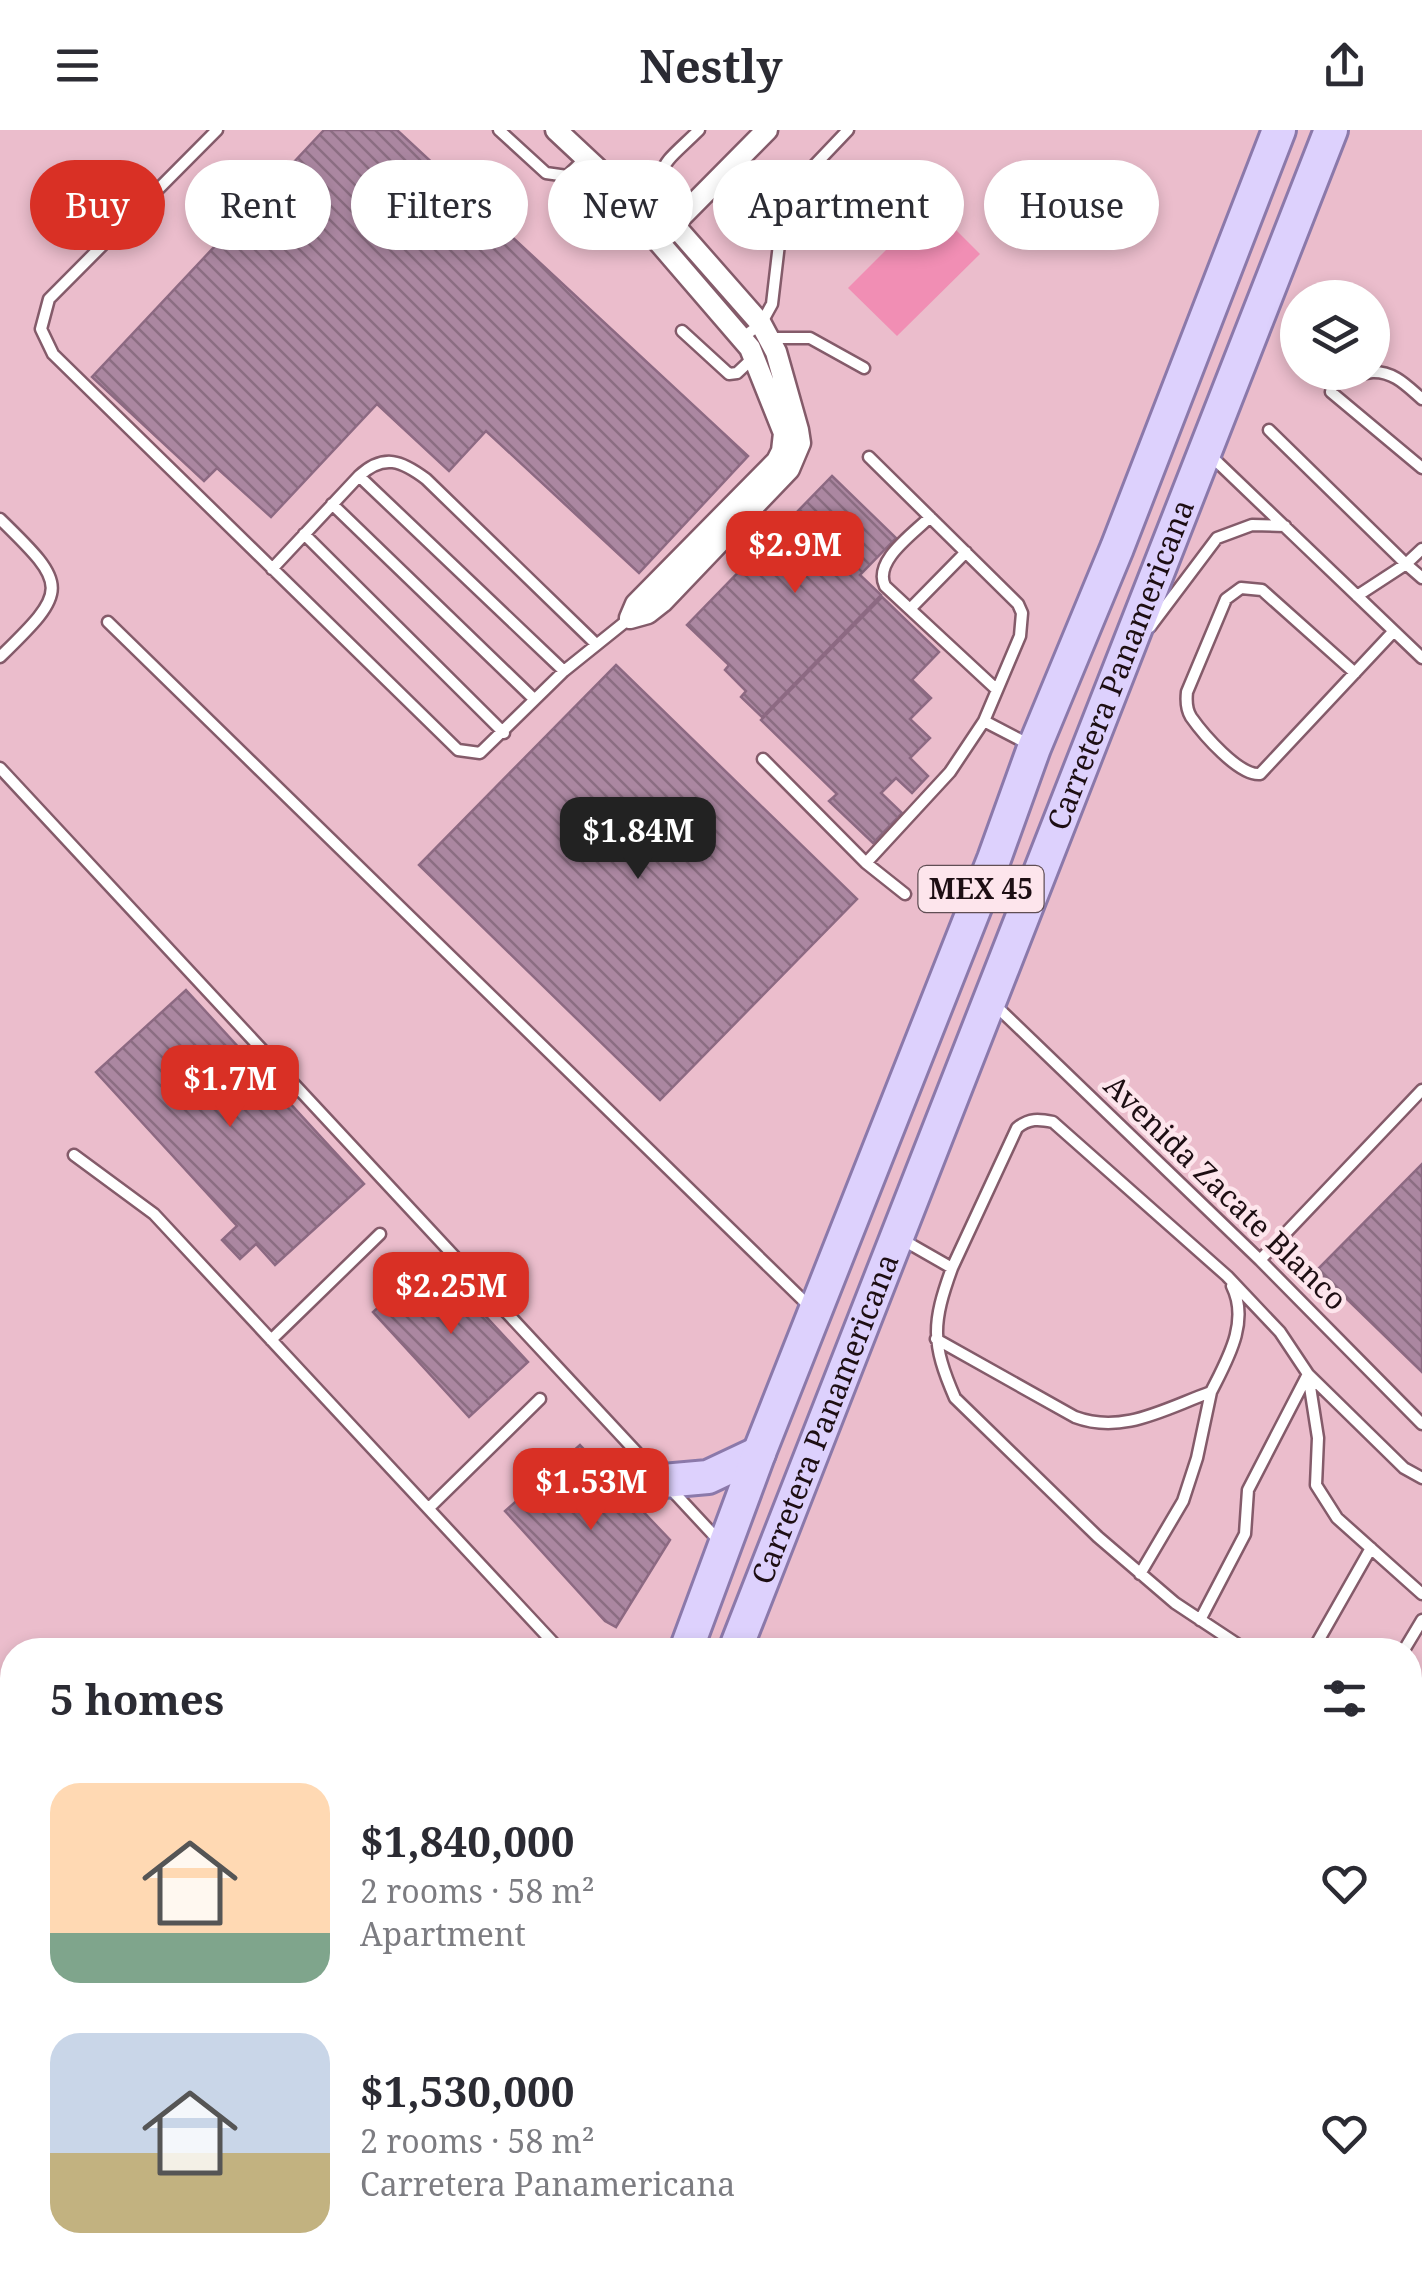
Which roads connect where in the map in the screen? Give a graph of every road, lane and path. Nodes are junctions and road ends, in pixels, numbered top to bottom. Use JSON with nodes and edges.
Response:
{"nodes":[{"id":1,"x":217,"y":130,"type":"edge"},
{"id":2,"x":499,"y":130,"type":"edge"},
{"id":3,"x":556,"y":130,"type":"edge"},
{"id":4,"x":699,"y":130,"type":"edge"},
{"id":5,"x":767,"y":130,"type":"edge"},
{"id":6,"x":848,"y":130,"type":"edge"},
{"id":7,"x":1279,"y":130,"type":"edge"},
{"id":8,"x":1332,"y":130,"type":"edge"},
{"id":9,"x":586,"y":158,"type":"joint"},
{"id":10,"x":670,"y":160,"type":"edge"},
{"id":11,"x":693,"y":206,"type":"edge"},
{"id":12,"x":693,"y":238,"type":"edge"},
{"id":13,"x":666,"y":250,"type":"edge"},
{"id":14,"x":682,"y":331,"type":"dead end"},
{"id":15,"x":765,"y":331,"type":"junction"},
{"id":16,"x":743,"y":337,"type":"junction"},
{"id":17,"x":754,"y":356,"type":"junction"},
{"id":18,"x":864,"y":368,"type":"dead end"},
{"id":19,"x":1390,"y":376,"type":"edge"},
{"id":20,"x":1331,"y":390,"type":"edge"},
{"id":21,"x":1422,"y":399,"type":"edge"},
{"id":22,"x":1269,"y":430,"type":"dead end"},
{"id":23,"x":1206,"y":452,"type":"junction"},
{"id":24,"x":869,"y":457,"type":"dead end"},
{"id":25,"x":1422,"y":468,"type":"edge"},
{"id":26,"x":359,"y":476,"type":"junction"},
{"id":27,"x":332,"y":504,"type":"junction"},
{"id":28,"x":930,"y":517,"type":"junction"},
{"id":29,"x":0,"y":519,"type":"edge"},
{"id":30,"x":1286,"y":526,"type":"junction"},
{"id":31,"x":304,"y":534,"type":"junction"},
{"id":32,"x":1422,"y":548,"type":"edge"},
{"id":33,"x":966,"y":552,"type":"junction"},
{"id":34,"x":1406,"y":564,"type":"junction"},
{"id":35,"x":272,"y":570,"type":"junction"},
{"id":36,"x":1422,"y":578,"type":"edge"},
{"id":37,"x":1356,"y":596,"type":"junction"},
{"id":38,"x":910,"y":610,"type":"junction"},
{"id":39,"x":630,"y":618,"type":"junction"},
{"id":40,"x":108,"y":622,"type":"dead end"},
{"id":41,"x":1394,"y":632,"type":"junction"},
{"id":42,"x":0,"y":638,"type":"edge"},
{"id":43,"x":596,"y":644,"type":"junction"},
{"id":44,"x":4,"y":653,"type":"edge"},
{"id":45,"x":1127,"y":655,"type":"junction"},
{"id":46,"x":1422,"y":658,"type":"edge"},
{"id":47,"x":564,"y":671,"type":"junction"},
{"id":48,"x":1355,"y":673,"type":"junction"},
{"id":49,"x":996,"y":689,"type":"junction"},
{"id":50,"x":534,"y":699,"type":"junction"},
{"id":51,"x":984,"y":721,"type":"junction"},
{"id":52,"x":504,"y":733,"type":"junction"},
{"id":53,"x":1034,"y":748,"type":"junction"},
{"id":54,"x":763,"y":759,"type":"dead end"},
{"id":55,"x":0,"y":768,"type":"edge"},
{"id":56,"x":866,"y":863,"type":"junction"},
{"id":57,"x":905,"y":894,"type":"dead end"},
{"id":58,"x":991,"y":1001,"type":"junction"},
{"id":59,"x":1422,"y":1090,"type":"edge"},
{"id":60,"x":74,"y":1155,"type":"dead end"},
{"id":61,"x":874,"y":1163,"type":"junction"},
{"id":62,"x":919,"y":1184,"type":"junction"},
{"id":63,"x":380,"y":1234,"type":"dead end"},
{"id":64,"x":898,"y":1237,"type":"junction"},
{"id":65,"x":1260,"y":1260,"type":"junction"},
{"id":66,"x":952,"y":1268,"type":"junction"},
{"id":67,"x":1227,"y":1276,"type":"junction"},
{"id":68,"x":816,"y":1312,"type":"junction"},
{"id":69,"x":936,"y":1339,"type":"junction"},
{"id":70,"x":270,"y":1340,"type":"junction"},
{"id":71,"x":1308,"y":1374,"type":"junction"},
{"id":72,"x":1211,"y":1392,"type":"junction"},
{"id":73,"x":540,"y":1400,"type":"dead end"},
{"id":74,"x":1422,"y":1424,"type":"edge"},
{"id":75,"x":759,"y":1453,"type":"junction"},
{"id":76,"x":1422,"y":1478,"type":"edge"},
{"id":77,"x":664,"y":1480,"type":"junction"},
{"id":78,"x":430,"y":1507,"type":"junction"},
{"id":79,"x":726,"y":1548,"type":"junction"},
{"id":80,"x":1370,"y":1548,"type":"junction"},
{"id":81,"x":1140,"y":1574,"type":"junction"},
{"id":82,"x":1422,"y":1594,"type":"edge"},
{"id":83,"x":1200,"y":1620,"type":"junction"},
{"id":84,"x":549,"y":1638,"type":"edge"},
{"id":85,"x":691,"y":1638,"type":"edge"},
{"id":86,"x":740,"y":1638,"type":"edge"},
{"id":87,"x":1228,"y":1638,"type":"edge"},
{"id":88,"x":1320,"y":1638,"type":"edge"}],
"edges":[{"from":1,"to":35,"type":"lane"},
{"from":2,"to":9,"type":"lane"},
{"from":3,"to":9,"type":"street"},
{"from":4,"to":10,"type":"lane"},
{"from":5,"to":11,"type":"street"},
{"from":6,"to":15,"type":"lane"},
{"from":7,"to":53,"type":"main road","name":"Carretera Panamericana","number":"MEX 45"},
{"from":8,"to":23,"type":"main road","name":"Carretera Panamericana","number":"MEX 45"},
{"from":12,"to":15,"type":"street"},
{"from":13,"to":16,"type":"street"},
{"from":14,"to":17,"type":"lane"},
{"from":15,"to":16,"type":"lane"},
{"from":15,"to":18,"type":"lane"},
{"from":15,"to":39,"type":"street"},
{"from":16,"to":17,"type":"street"},
{"from":17,"to":39,"type":"street"},
{"from":19,"to":21,"type":"lane"},
{"from":20,"to":25,"type":"lane"},
{"from":22,"to":34,"type":"lane"},
{"from":23,"to":30,"type":"lane"},
{"from":23,"to":45,"type":"main road","name":"Carretera Panamericana","number":"MEX 45"},
{"from":24,"to":28,"type":"lane"},
{"from":26,"to":27,"type":"lane"},
{"from":26,"to":43,"type":"lane"},
{"from":26,"to":47,"type":"lane"},
{"from":27,"to":31,"type":"lane"},
{"from":27,"to":50,"type":"lane"},
{"from":28,"to":33,"type":"lane"},
{"from":28,"to":38,"type":"lane"},
{"from":29,"to":44,"type":"lane"},
{"from":30,"to":37,"type":"lane"},
{"from":30,"to":45,"type":"lane"},
{"from":31,"to":35,"type":"lane"},
{"from":31,"to":52,"type":"lane"},
{"from":32,"to":34,"type":"lane"},
{"from":33,"to":38,"type":"lane"},
{"from":33,"to":49,"type":"lane"},
{"from":34,"to":36,"type":"lane"},
{"from":34,"to":37,"type":"lane"},
{"from":35,"to":52,"type":"lane"},
{"from":37,"to":41,"type":"lane"},
{"from":38,"to":49,"type":"lane"},
{"from":39,"to":43,"type":"lane"},
{"from":40,"to":68,"type":"lane"},
{"from":41,"to":46,"type":"lane"},
{"from":41,"to":48,"type":"lane"},
{"from":42,"to":44,"type":"lane"},
{"from":43,"to":47,"type":"lane"},
{"from":45,"to":58,"type":"main road","name":"Carretera Panamericana","number":"MEX 45"},
{"from":47,"to":50,"type":"lane"},
{"from":48,"to":48,"type":"lane"},
{"from":49,"to":51,"type":"lane"},
{"from":50,"to":52,"type":"lane"},
{"from":51,"to":53,"type":"lane"},
{"from":51,"to":56,"type":"lane"},
{"from":53,"to":61,"type":"main road","name":"Carretera Panamericana","number":"MEX 45"},
{"from":54,"to":56,"type":"lane"},
{"from":55,"to":77,"type":"lane"},
{"from":56,"to":57,"type":"lane"},
{"from":58,"to":62,"type":"main road","name":"Carretera Panamericana","number":"MEX 45"},
{"from":58,"to":65,"type":"lane","name":"Avenida Zacate Blanco"},
{"from":59,"to":65,"type":"lane"},
{"from":60,"to":70,"type":"lane"},
{"from":61,"to":62,"type":"main road"},
{"from":61,"to":68,"type":"main road","name":"Carretera Panamericana","number":"MEX 45"},
{"from":62,"to":64,"type":"main road","name":"Carretera Panamericana","number":"MEX 45"},
{"from":63,"to":70,"type":"lane"},
{"from":64,"to":66,"type":"lane"},
{"from":64,"to":86,"type":"main road","name":"Carretera Panamericana","number":"MEX 45"},
{"from":65,"to":74,"type":"lane","name":"Avenida Zacate Blanco"},
{"from":66,"to":67,"type":"lane"},
{"from":66,"to":69,"type":"lane"},
{"from":67,"to":71,"type":"lane"},
{"from":67,"to":72,"type":"lane"},
{"from":68,"to":75,"type":"main road","name":"Carretera Panamericana","number":"MEX 45"},
{"from":69,"to":72,"type":"lane"},
{"from":69,"to":81,"type":"lane"},
{"from":70,"to":78,"type":"lane"},
{"from":71,"to":76,"type":"lane"},
{"from":71,"to":80,"type":"lane"},
{"from":71,"to":83,"type":"lane"},
{"from":72,"to":81,"type":"lane"},
{"from":73,"to":78,"type":"lane"},
{"from":75,"to":77,"type":"main road"},
{"from":75,"to":79,"type":"main road","name":"Carretera Panamericana","number":"MEX 45"},
{"from":77,"to":79,"type":"lane"},
{"from":78,"to":84,"type":"lane"},
{"from":79,"to":85,"type":"main road","name":"Carretera Panamericana","number":"MEX 45"},
{"from":80,"to":82,"type":"lane"},
{"from":80,"to":88,"type":"lane"},
{"from":81,"to":83,"type":"lane"},
{"from":83,"to":87,"type":"lane"}]}
